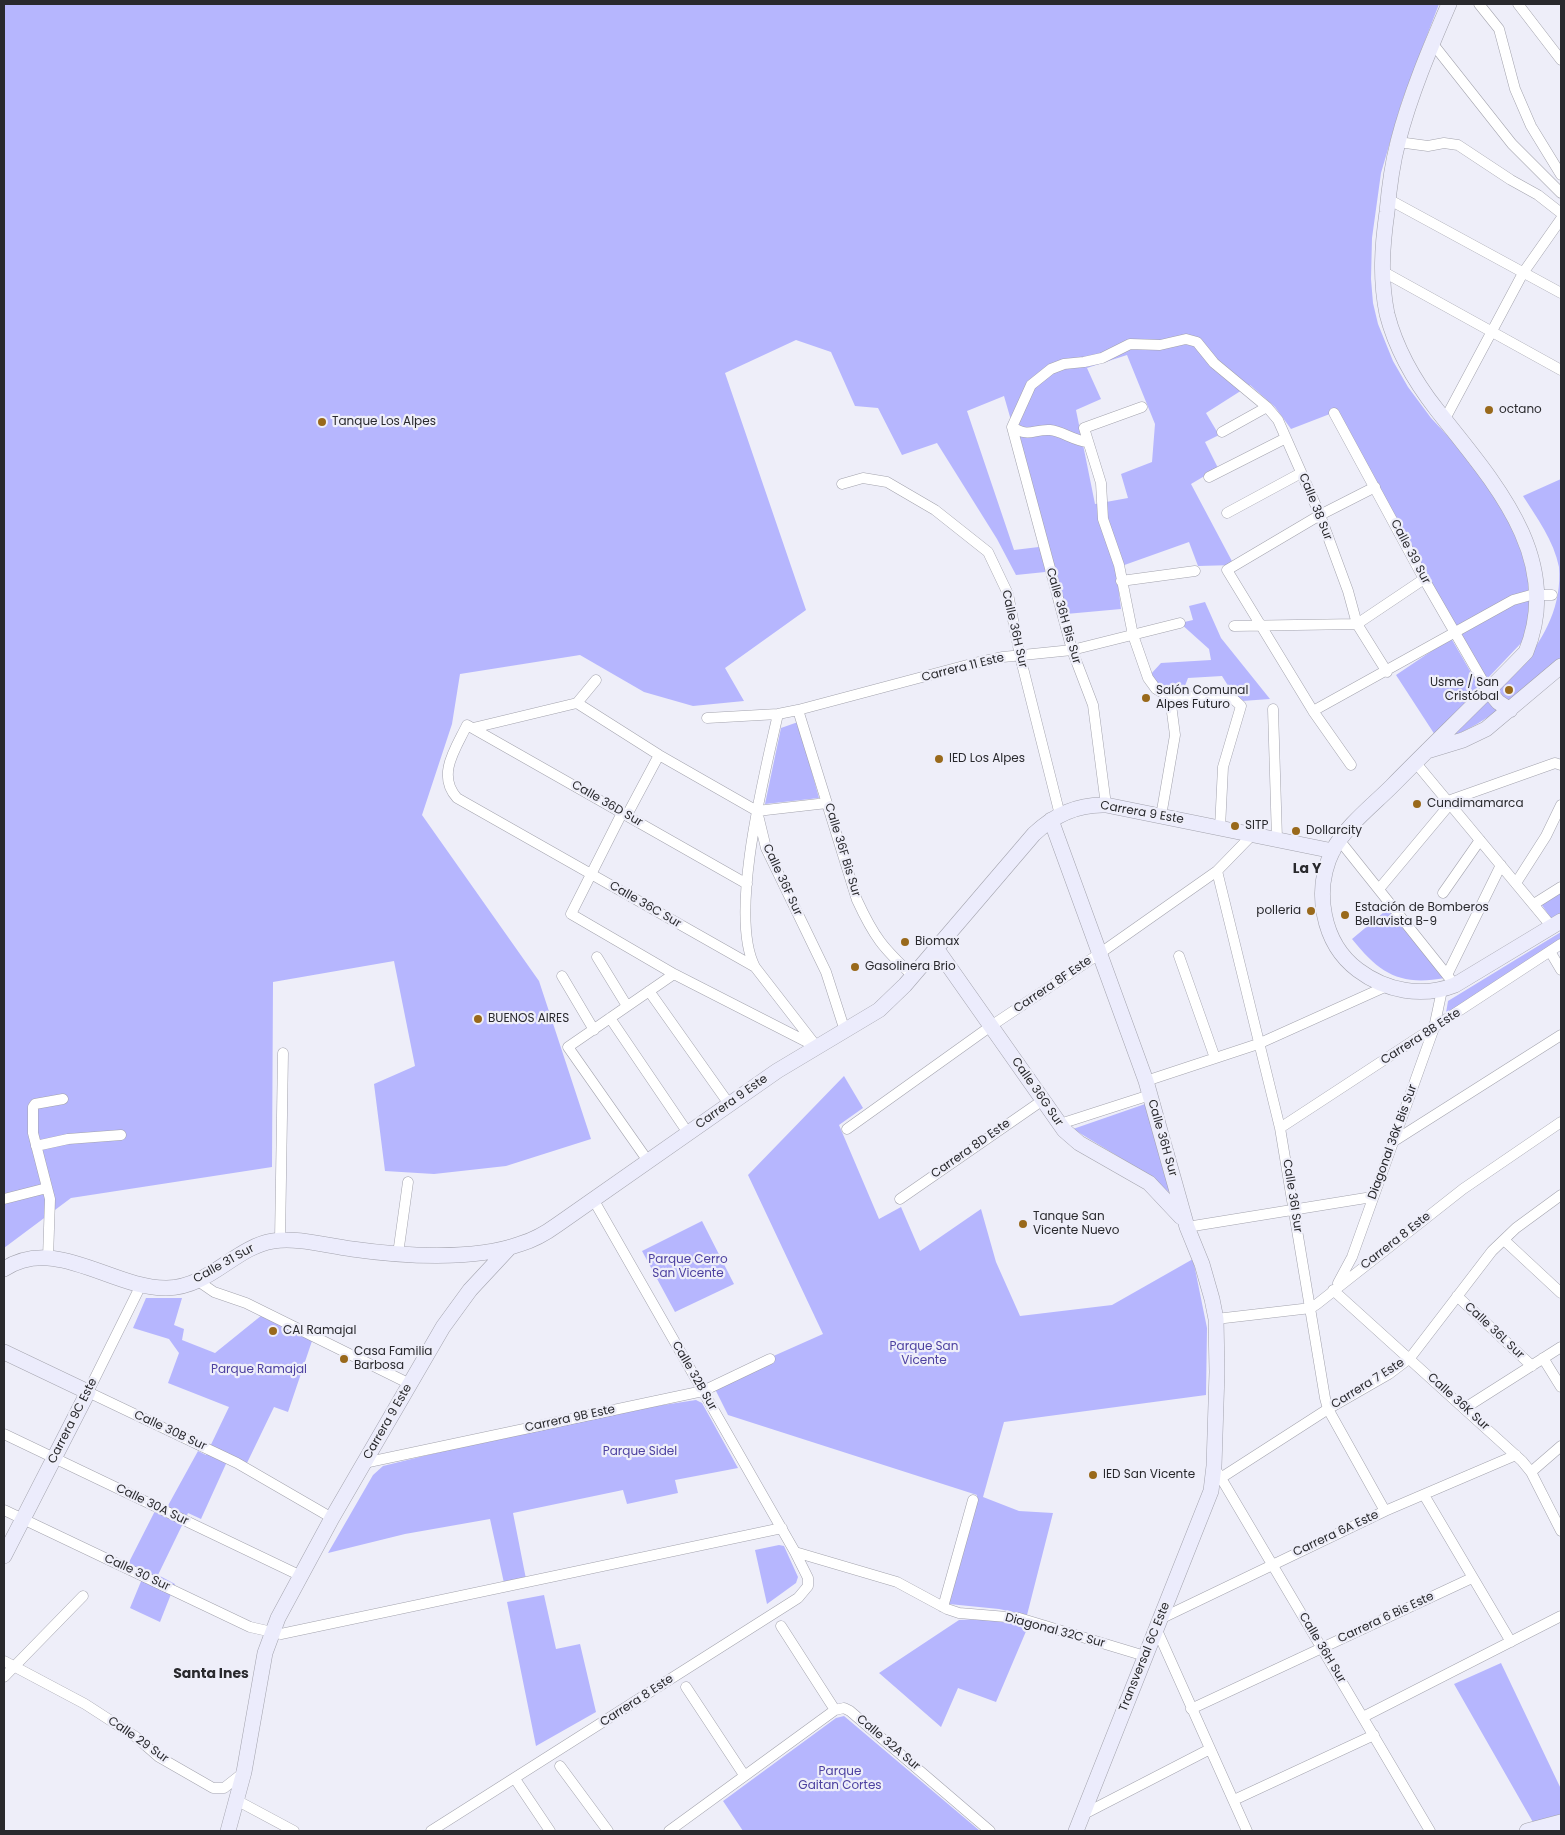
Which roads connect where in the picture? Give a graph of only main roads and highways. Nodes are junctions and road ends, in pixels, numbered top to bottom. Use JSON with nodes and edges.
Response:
{"nodes":[{"id":1,"x":1449,"y":4,"type":"edge"},
{"id":2,"x":1544,"y":551,"type":"dead end"},
{"id":3,"x":1552,"y":588,"type":"road end"},
{"id":4,"x":1560,"y":668,"type":"edge"},
{"id":5,"x":1488,"y":690,"type":"junction"},
{"id":6,"x":1510,"y":710,"type":"junction"},
{"id":7,"x":1427,"y":751,"type":"junction"},
{"id":8,"x":1055,"y":818,"type":"junction"},
{"id":9,"x":1337,"y":846,"type":"junction"},
{"id":10,"x":1557,"y":924,"type":"edge"},
{"id":11,"x":936,"y":948,"type":"junction"},
{"id":12,"x":1187,"y":1227,"type":"junction"},
{"id":13,"x":510,"y":1248,"type":"junction"},
{"id":14,"x":4,"y":1269,"type":"edge"},
{"id":15,"x":4,"y":1352,"type":"edge"},
{"id":16,"x":88,"y":1392,"type":"joint"},
{"id":17,"x":1216,"y":1476,"type":"joint"},
{"id":18,"x":4,"y":1556,"type":"edge"},
{"id":19,"x":1561,"y":1822,"type":"edge"},
{"id":20,"x":228,"y":1831,"type":"edge"},
{"id":21,"x":1076,"y":1831,"type":"edge"},
{"id":22,"x":1527,"y":1831,"type":"edge"}],
"edges":[{"from":1,"to":2,"type":"main road"},
{"from":3,"to":5,"type":"main road"},
{"from":4,"to":6,"type":"main road"},
{"from":5,"to":6,"type":"main road"},
{"from":5,"to":7,"type":"main road"},
{"from":6,"to":7,"type":"main road"},
{"from":7,"to":9,"type":"main road"},
{"from":8,"to":9,"type":"main road","name":"Carrera 9 Este"},
{"from":8,"to":11,"type":"main road","name":"Carrera 9 Este"},
{"from":8,"to":12,"type":"main road","name":"Calle 36H Sur"},
{"from":9,"to":10,"type":"main road"},
{"from":11,"to":12,"type":"main road","name":"Calle 36G Sur"},
{"from":11,"to":13,"type":"main road","name":"Carrera 9 Este"},
{"from":12,"to":17,"type":"main road","name":"Calle 36H Sur"},
{"from":13,"to":14,"type":"main road","name":"Calle 31 Sur"},
{"from":13,"to":20,"type":"main road","name":"Carrera 9 Este"},
{"from":15,"to":16,"type":"main road","name":"Calle 30B Sur"},
{"from":16,"to":18,"type":"main road","name":"Carrera 9C Este"},
{"from":17,"to":21,"type":"main road","name":"Transversal 6C Este"},
{"from":19,"to":22,"type":"main road"}]}
